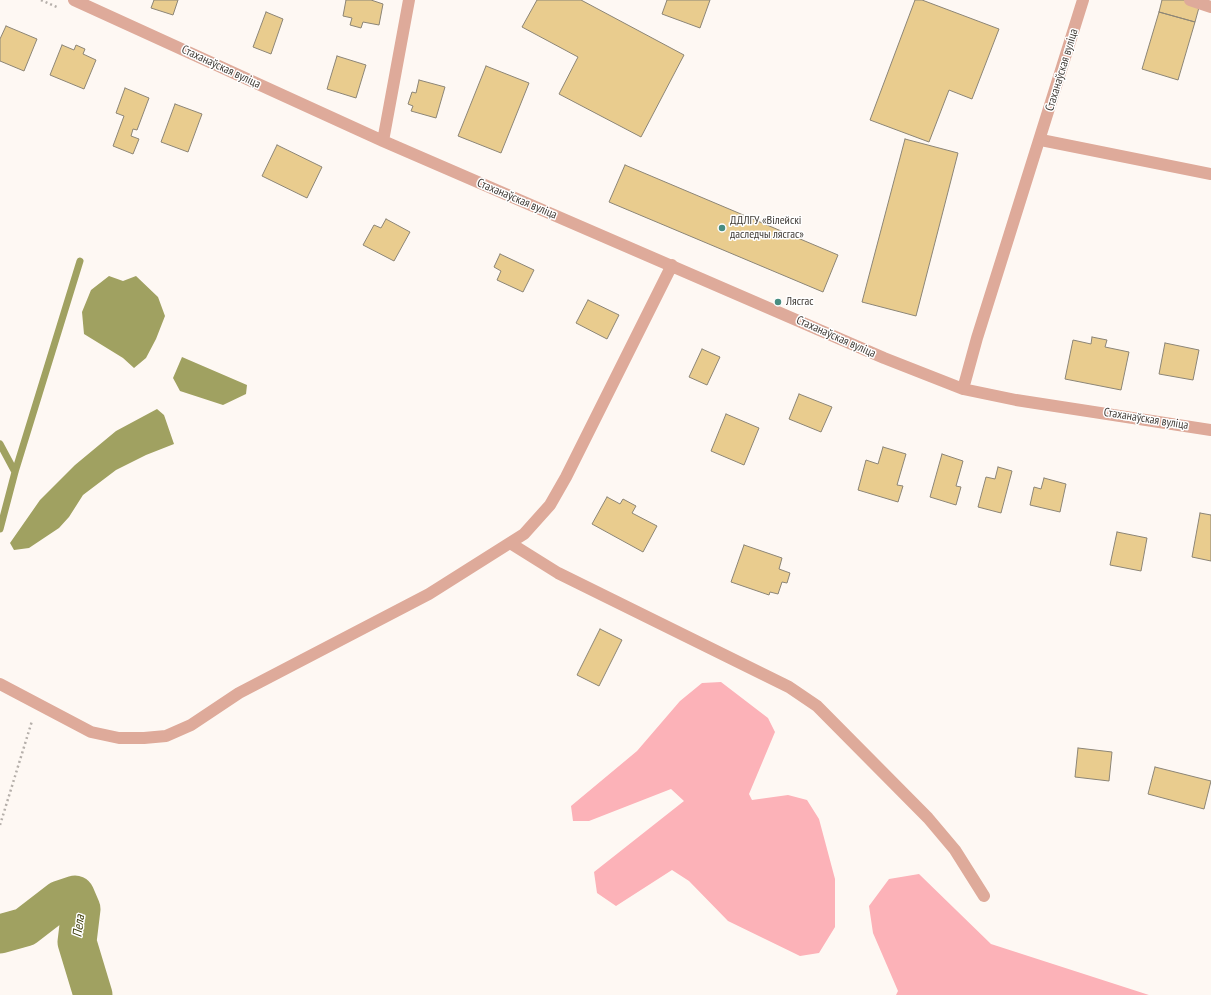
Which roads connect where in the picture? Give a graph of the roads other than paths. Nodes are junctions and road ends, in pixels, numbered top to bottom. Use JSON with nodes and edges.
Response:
{"nodes":[{"id":1,"x":74,"y":0,"type":"edge"},
{"id":2,"x":409,"y":0,"type":"edge"},
{"id":3,"x":1083,"y":0,"type":"edge"},
{"id":4,"x":1190,"y":0,"type":"edge"},
{"id":5,"x":1211,"y":7,"type":"edge"},
{"id":6,"x":1041,"y":140,"type":"junction"},
{"id":7,"x":383,"y":141,"type":"junction"},
{"id":8,"x":1211,"y":174,"type":"edge"},
{"id":9,"x":672,"y":266,"type":"junction"},
{"id":10,"x":963,"y":389,"type":"junction"},
{"id":11,"x":1211,"y":430,"type":"edge"},
{"id":12,"x":510,"y":543,"type":"junction"},
{"id":13,"x":0,"y":684,"type":"edge"},
{"id":14,"x":984,"y":896,"type":"dead end"}],
"edges":[{"from":1,"to":7,"type":"street","name":"Стаханаўская вуліца"},
{"from":2,"to":7,"type":"street"},
{"from":3,"to":6,"type":"street","name":"Стаханаўская вуліца"},
{"from":4,"to":5,"type":"street"},
{"from":6,"to":8,"type":"street"},
{"from":6,"to":10,"type":"street","name":"Стаханаўская вуліца"},
{"from":7,"to":9,"type":"street","name":"Стаханаўская вуліца"},
{"from":9,"to":10,"type":"street","name":"Стаханаўская вуліца"},
{"from":9,"to":12,"type":"street"},
{"from":10,"to":11,"type":"street","name":"Стаханаўская вуліца"},
{"from":12,"to":13,"type":"street"},
{"from":12,"to":14,"type":"street"}]}
